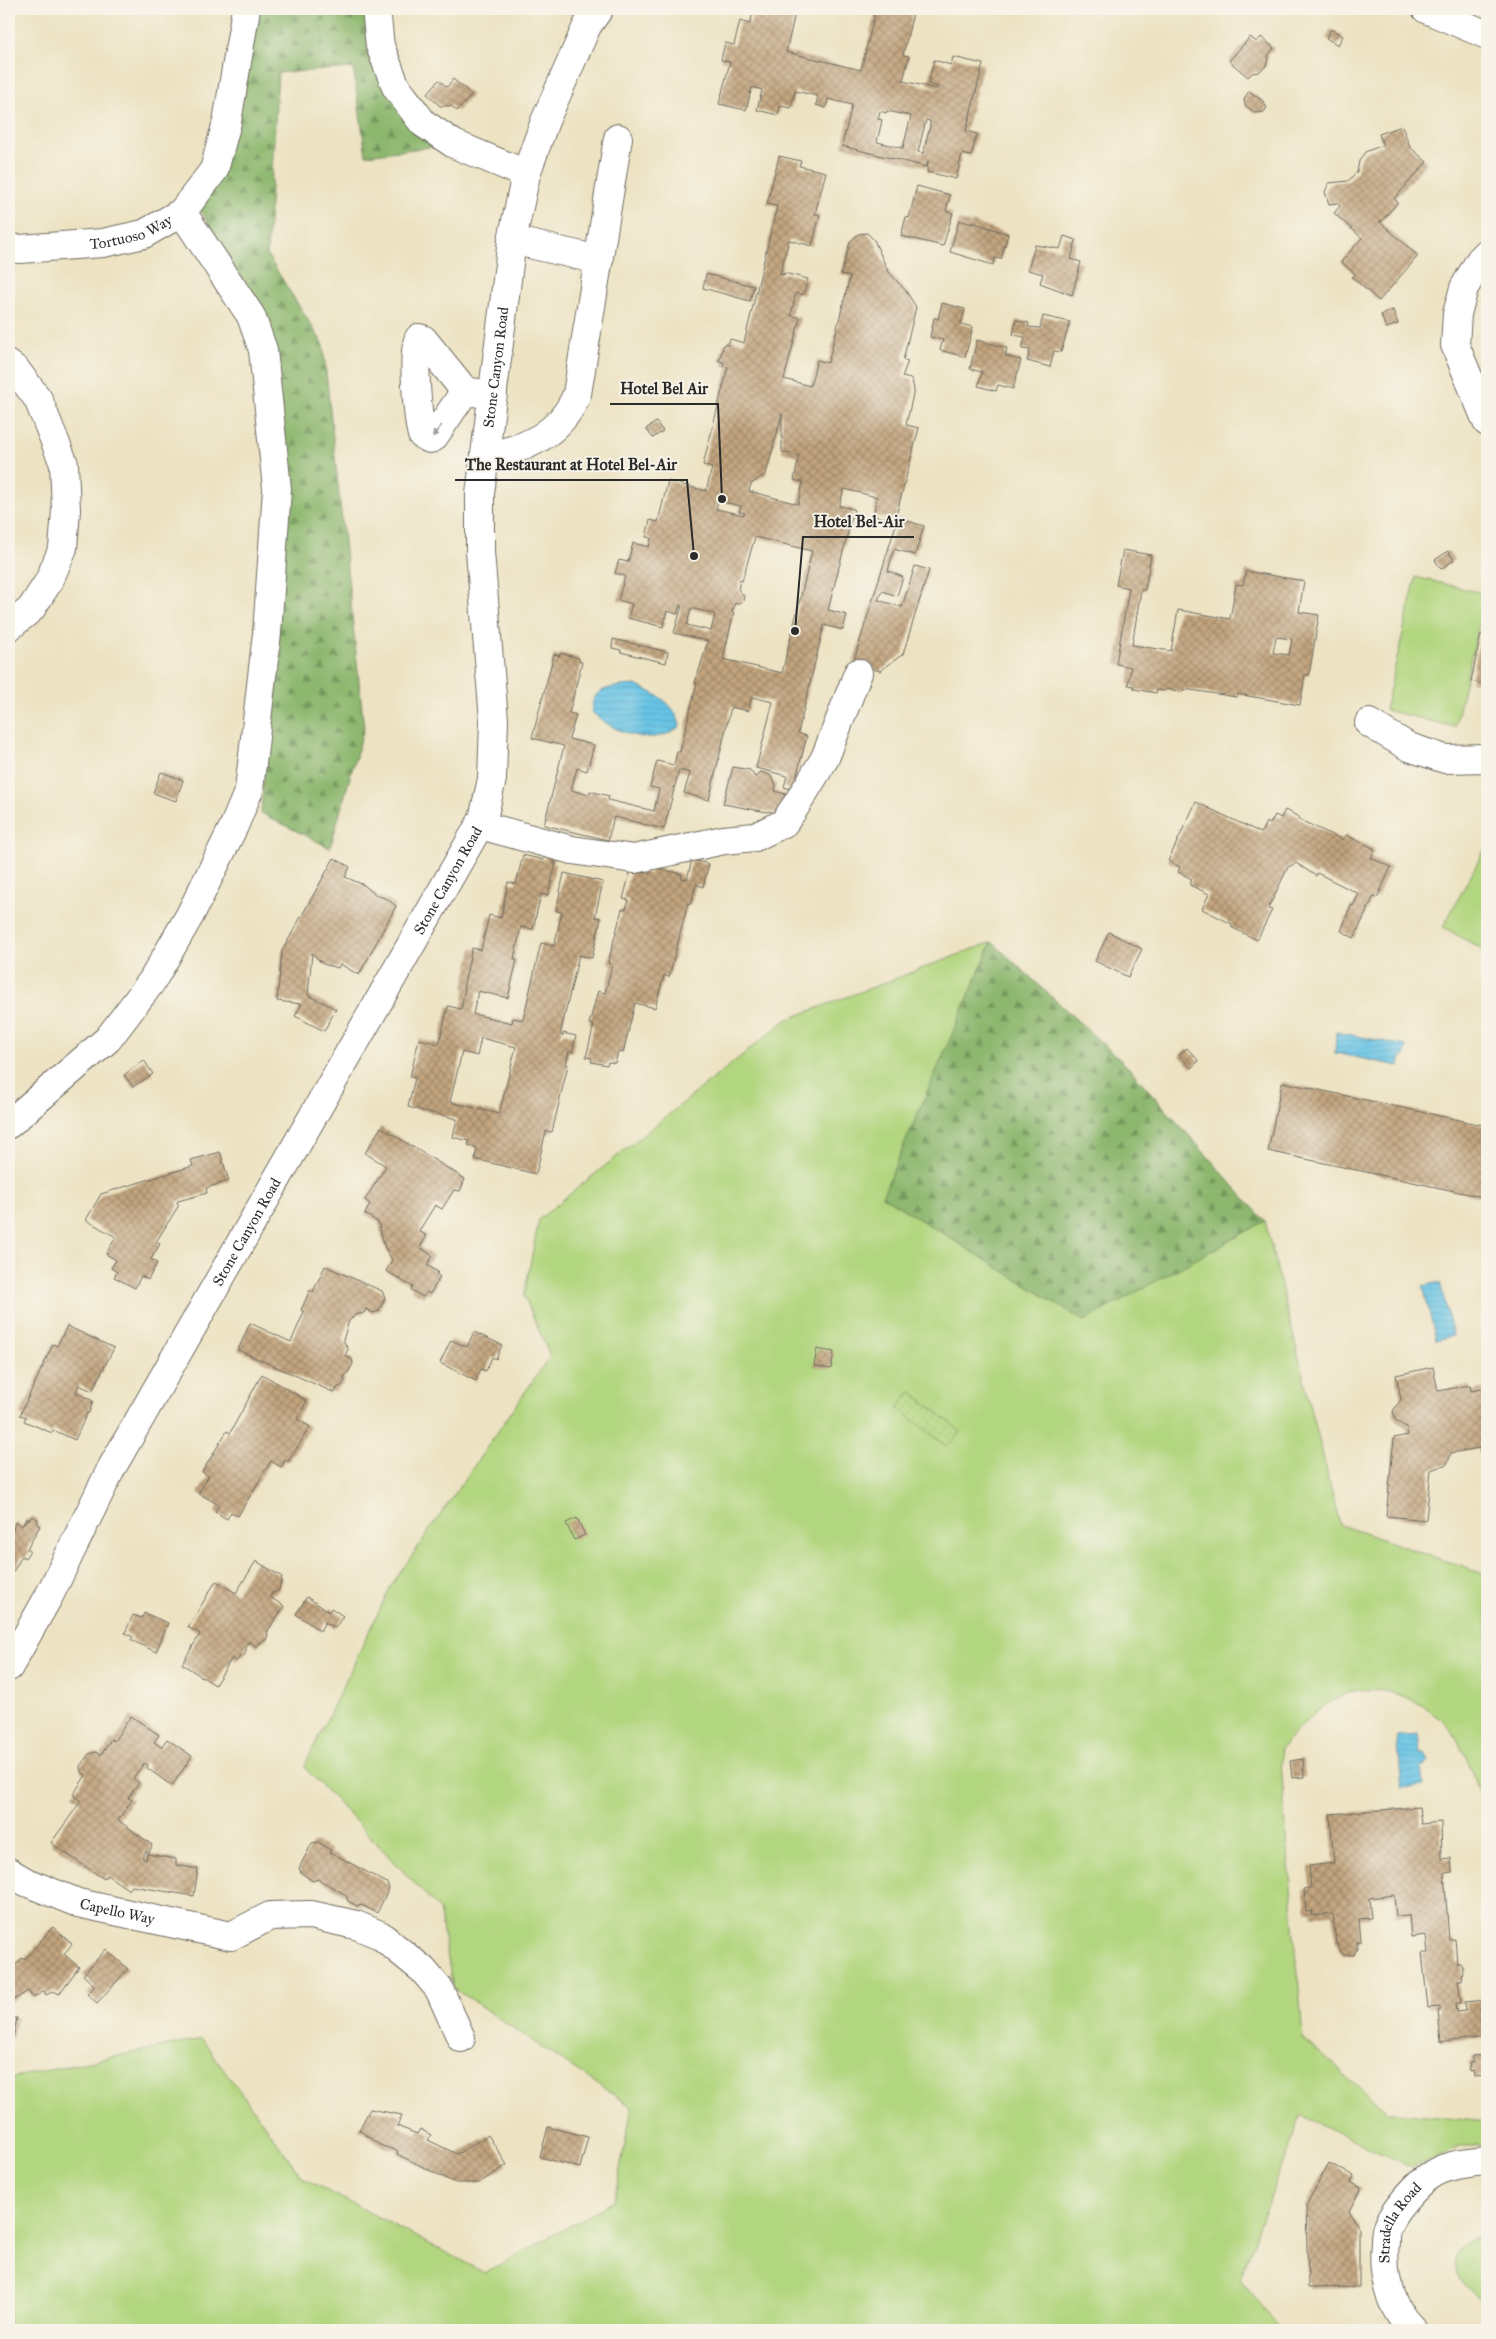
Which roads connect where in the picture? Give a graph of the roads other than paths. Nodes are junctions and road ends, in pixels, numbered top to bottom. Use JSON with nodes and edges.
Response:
{"nodes":[{"id":1,"x":246,"y":9,"type":"edge"},
{"id":2,"x":376,"y":9,"type":"edge"},
{"id":3,"x":599,"y":9,"type":"edge"},
{"id":4,"x":1426,"y":9,"type":"edge"},
{"id":5,"x":1487,"y":34,"type":"edge"},
{"id":6,"x":618,"y":138,"type":"dead end"},
{"id":7,"x":526,"y":174,"type":"junction"},
{"id":8,"x":182,"y":212,"type":"junction"},
{"id":9,"x":512,"y":240,"type":"junction"},
{"id":10,"x":9,"y":248,"type":"edge"},
{"id":11,"x":1487,"y":253,"type":"edge"},
{"id":12,"x":599,"y":260,"type":"junction"},
{"id":13,"x":9,"y":365,"type":"edge"},
{"id":14,"x":465,"y":391,"type":"dead end"},
{"id":15,"x":493,"y":395,"type":"junction"},
{"id":16,"x":1487,"y":422,"type":"edge"},
{"id":17,"x":485,"y":456,"type":"junction"},
{"id":18,"x":9,"y":627,"type":"edge"},
{"id":19,"x":858,"y":673,"type":"dead end"},
{"id":20,"x":1369,"y":723,"type":"dead end"},
{"id":21,"x":1487,"y":758,"type":"edge"},
{"id":22,"x":480,"y":825,"type":"junction"},
{"id":23,"x":9,"y":1124,"type":"edge"},
{"id":24,"x":9,"y":1667,"type":"edge"},
{"id":25,"x":9,"y":1872,"type":"edge"},
{"id":26,"x":461,"y":2038,"type":"dead end"},
{"id":27,"x":1487,"y":2161,"type":"edge"},
{"id":28,"x":1413,"y":2330,"type":"edge"}],
"edges":[{"from":1,"to":8,"type":"street","name":"Tortuoso Way"},
{"from":2,"to":7,"type":"street"},
{"from":3,"to":7,"type":"street","name":"Stone Canyon Road"},
{"from":4,"to":5,"type":"street"},
{"from":6,"to":12,"type":"street"},
{"from":7,"to":9,"type":"street","name":"Stone Canyon Road"},
{"from":8,"to":10,"type":"street","name":"Tortuoso Way"},
{"from":8,"to":23,"type":"street"},
{"from":9,"to":12,"type":"street"},
{"from":9,"to":15,"type":"street","name":"Stone Canyon Road"},
{"from":11,"to":16,"type":"street"},
{"from":12,"to":17,"type":"street"},
{"from":13,"to":18,"type":"street"},
{"from":14,"to":15,"type":"street"},
{"from":15,"to":17,"type":"street","name":"Stone Canyon Road"},
{"from":17,"to":22,"type":"street","name":"Stone Canyon Road"},
{"from":19,"to":22,"type":"street"},
{"from":20,"to":21,"type":"street"},
{"from":22,"to":24,"type":"street","name":"Stone Canyon Road"},
{"from":25,"to":26,"type":"street","name":"Capello Way"},
{"from":27,"to":28,"type":"street","name":"Stradella Road"}]}
